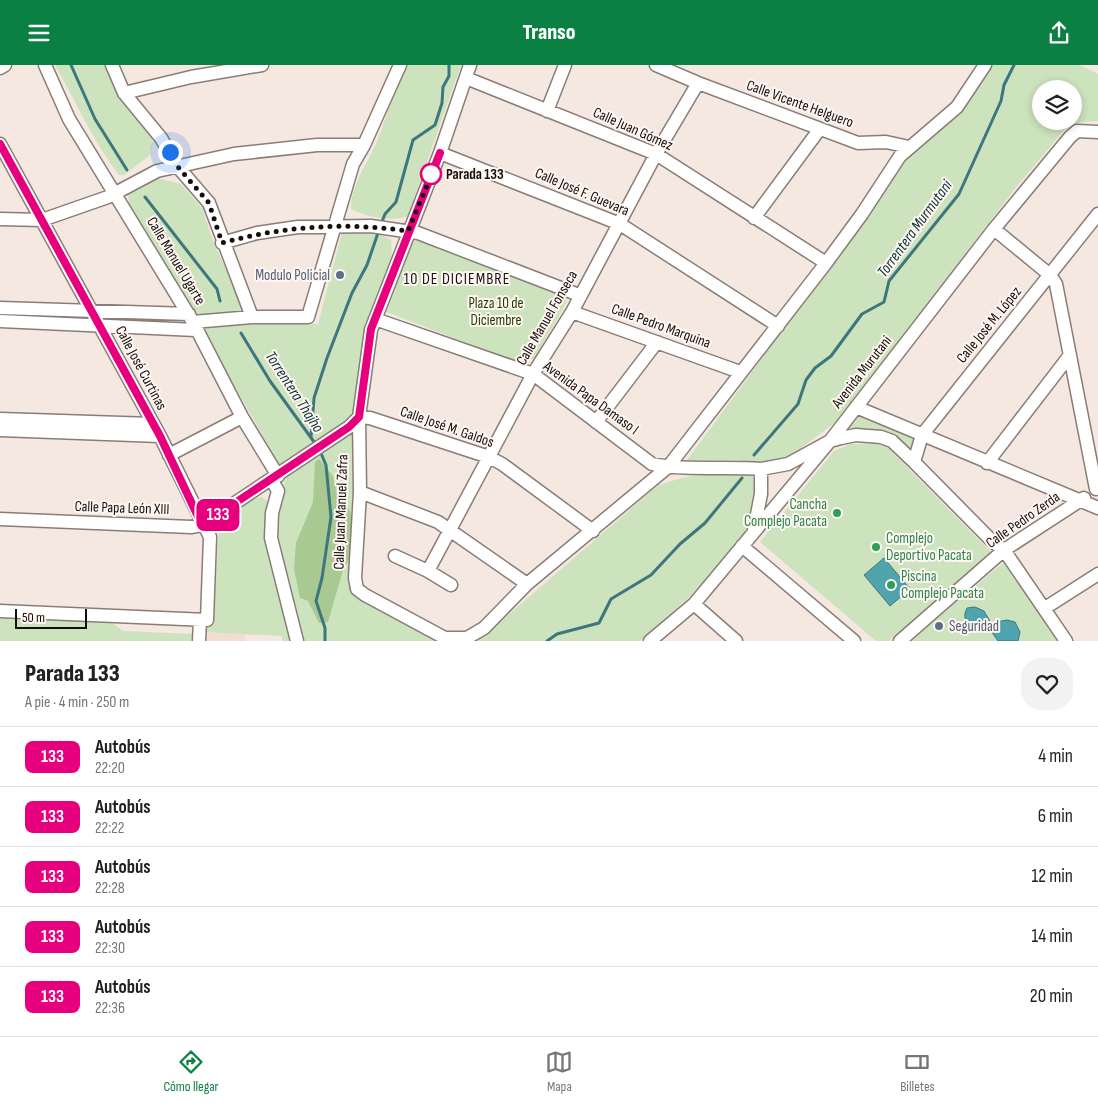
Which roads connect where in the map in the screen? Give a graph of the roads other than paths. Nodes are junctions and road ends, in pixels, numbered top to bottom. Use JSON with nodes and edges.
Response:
{"nodes":[{"id":1,"x":5,"y":65,"type":"edge"},
{"id":2,"x":44,"y":65,"type":"edge"},
{"id":3,"x":112,"y":65,"type":"edge"},
{"id":4,"x":262,"y":65,"type":"edge"},
{"id":5,"x":400,"y":65,"type":"edge"},
{"id":6,"x":470,"y":65,"type":"edge"},
{"id":7,"x":565,"y":65,"type":"edge"},
{"id":8,"x":656,"y":65,"type":"edge"},
{"id":9,"x":984,"y":65,"type":"edge"},
{"id":10,"x":0,"y":68,"type":"edge"},
{"id":11,"x":466,"y":78,"type":"junction"},
{"id":12,"x":698,"y":83,"type":"junction"},
{"id":13,"x":124,"y":93,"type":"junction"},
{"id":14,"x":547,"y":111,"type":"junction"},
{"id":15,"x":819,"y":129,"type":"junction"},
{"id":16,"x":1098,"y":133,"type":"edge"},
{"id":17,"x":0,"y":144,"type":"edge"},
{"id":18,"x":364,"y":145,"type":"junction"},
{"id":19,"x":909,"y":147,"type":"junction"},
{"id":20,"x":440,"y":153,"type":"junction"},
{"id":21,"x":656,"y":154,"type":"junction"},
{"id":22,"x":178,"y":167,"type":"junction"},
{"id":23,"x":115,"y":193,"type":"junction"},
{"id":24,"x":1098,"y":214,"type":"edge"},
{"id":25,"x":754,"y":218,"type":"junction"},
{"id":26,"x":0,"y":219,"type":"edge"},
{"id":27,"x":42,"y":220,"type":"junction"},
{"id":28,"x":620,"y":224,"type":"junction"},
{"id":29,"x":333,"y":227,"type":"junction"},
{"id":30,"x":994,"y":229,"type":"junction"},
{"id":31,"x":408,"y":231,"type":"junction"},
{"id":32,"x":222,"y":243,"type":"junction"},
{"id":33,"x":826,"y":263,"type":"junction"},
{"id":34,"x":1050,"y":275,"type":"junction"},
{"id":35,"x":579,"y":295,"type":"junction"},
{"id":36,"x":0,"y":308,"type":"edge"},
{"id":37,"x":92,"y":311,"type":"junction"},
{"id":38,"x":572,"y":312,"type":"junction"},
{"id":39,"x":252,"y":317,"type":"junction"},
{"id":40,"x":375,"y":319,"type":"junction"},
{"id":41,"x":0,"y":321,"type":"edge"},
{"id":42,"x":193,"y":322,"type":"junction"},
{"id":43,"x":100,"y":326,"type":"junction"},
{"id":44,"x":778,"y":326,"type":"junction"},
{"id":45,"x":657,"y":342,"type":"junction"},
{"id":46,"x":1070,"y":355,"type":"junction"},
{"id":47,"x":740,"y":372,"type":"junction"},
{"id":48,"x":533,"y":374,"type":"junction"},
{"id":49,"x":856,"y":407,"type":"junction"},
{"id":50,"x":242,"y":417,"type":"junction"},
{"id":51,"x":359,"y":417,"type":"junction"},
{"id":52,"x":0,"y":419,"type":"edge"},
{"id":53,"x":596,"y":422,"type":"junction"},
{"id":54,"x":152,"y":424,"type":"junction"},
{"id":55,"x":0,"y":430,"type":"edge"},
{"id":56,"x":922,"y":435,"type":"junction"},
{"id":57,"x":160,"y":436,"type":"junction"},
{"id":58,"x":830,"y":441,"type":"junction"},
{"id":59,"x":169,"y":455,"type":"junction"},
{"id":60,"x":489,"y":457,"type":"junction"},
{"id":61,"x":914,"y":462,"type":"junction"},
{"id":62,"x":987,"y":463,"type":"junction"},
{"id":63,"x":668,"y":467,"type":"junction"},
{"id":64,"x":761,"y":469,"type":"junction"},
{"id":65,"x":274,"y":477,"type":"junction"},
{"id":66,"x":1097,"y":488,"type":"edge"},
{"id":67,"x":360,"y":492,"type":"junction"},
{"id":68,"x":1080,"y":500,"type":"junction"},
{"id":69,"x":1098,"y":508,"type":"edge"},
{"id":70,"x":0,"y":519,"type":"edge"},
{"id":71,"x":202,"y":525,"type":"junction"},
{"id":72,"x":449,"y":529,"type":"junction"},
{"id":73,"x":593,"y":531,"type":"junction"},
{"id":74,"x":754,"y":532,"type":"junction"},
{"id":75,"x":742,"y":546,"type":"junction"},
{"id":76,"x":1004,"y":550,"type":"junction"},
{"id":77,"x":395,"y":557,"type":"dead end"},
{"id":78,"x":428,"y":571,"type":"junction"},
{"id":79,"x":1098,"y":574,"type":"edge"},
{"id":80,"x":526,"y":584,"type":"junction"},
{"id":81,"x":451,"y":585,"type":"dead end"},
{"id":82,"x":694,"y":604,"type":"junction"},
{"id":83,"x":1045,"y":608,"type":"junction"},
{"id":84,"x":0,"y":611,"type":"edge"},
{"id":85,"x":204,"y":620,"type":"junction"},
{"id":86,"x":199,"y":641,"type":"edge"},
{"id":87,"x":297,"y":641,"type":"edge"},
{"id":88,"x":650,"y":641,"type":"edge"},
{"id":89,"x":736,"y":641,"type":"edge"},
{"id":90,"x":854,"y":641,"type":"edge"},
{"id":91,"x":900,"y":641,"type":"edge"},
{"id":92,"x":1066,"y":641,"type":"edge"}],
"edges":[{"from":1,"to":10,"type":"street"},
{"from":2,"to":23,"type":"street","name":"Calle Manuel Ugarte"},
{"from":3,"to":13,"type":"street"},
{"from":4,"to":13,"type":"street"},
{"from":5,"to":18,"type":"street"},
{"from":6,"to":11,"type":"street","name":"Calle Juan Manuel Zafra"},
{"from":7,"to":14,"type":"street"},
{"from":8,"to":12,"type":"street","name":"Calle Vicente Helguero"},
{"from":9,"to":19,"type":"street"},
{"from":11,"to":14,"type":"street","name":"Calle Juan Gómez"},
{"from":11,"to":20,"type":"street","name":"Calle Juan Manuel Zafra"},
{"from":12,"to":15,"type":"street","name":"Calle Vicente Helguero"},
{"from":12,"to":21,"type":"street","name":"Calle Manuel Fonseca"},
{"from":13,"to":22,"type":"street"},
{"from":14,"to":21,"type":"street","name":"Calle Juan Gómez"},
{"from":15,"to":19,"type":"street","name":"Calle Vicente Helguero"},
{"from":15,"to":25,"type":"street"},
{"from":16,"to":30,"type":"street","name":"Avenida Murutani"},
{"from":17,"to":27,"type":"street","name":"Calle José Curtinas"},
{"from":18,"to":22,"type":"street"},
{"from":18,"to":29,"type":"street"},
{"from":19,"to":33,"type":"street"},
{"from":20,"to":28,"type":"street","name":"Calle José F. Guevara"},
{"from":20,"to":31,"type":"street","name":"Calle Juan Manuel Zafra"},
{"from":21,"to":25,"type":"street","name":"Calle Juan Gómez"},
{"from":21,"to":28,"type":"street","name":"Calle Manuel Fonseca"},
{"from":22,"to":23,"type":"street"},
{"from":22,"to":32,"type":"street"},
{"from":23,"to":27,"type":"street"},
{"from":23,"to":42,"type":"street","name":"Calle Manuel Ugarte"},
{"from":24,"to":34,"type":"street","name":"Calle José M. López"},
{"from":25,"to":33,"type":"street","name":"Calle Juan Gómez"},
{"from":26,"to":27,"type":"street"},
{"from":27,"to":37,"type":"street","name":"Calle José Curtinas"},
{"from":28,"to":35,"type":"street","name":"Calle Manuel Fonseca"},
{"from":28,"to":44,"type":"street","name":"Calle José F. Guevara"},
{"from":29,"to":31,"type":"street"},
{"from":29,"to":32,"type":"street"},
{"from":29,"to":39,"type":"street"},
{"from":30,"to":34,"type":"street"},
{"from":30,"to":49,"type":"street","name":"Avenida Murutani"},
{"from":31,"to":35,"type":"street"},
{"from":31,"to":40,"type":"street","name":"Calle Juan Manuel Zafra"},
{"from":32,"to":39,"type":"street"},
{"from":33,"to":44,"type":"street"},
{"from":34,"to":46,"type":"street"},
{"from":34,"to":56,"type":"street","name":"Calle José M. López"},
{"from":35,"to":38,"type":"street","name":"Calle Manuel Fonseca"},
{"from":36,"to":37,"type":"street"},
{"from":37,"to":42,"type":"street"},
{"from":37,"to":43,"type":"street","name":"Calle José Curtinas"},
{"from":38,"to":45,"type":"street","name":"Calle Pedro Marquina"},
{"from":38,"to":48,"type":"street","name":"Calle Manuel Fonseca"},
{"from":39,"to":42,"type":"street"},
{"from":40,"to":48,"type":"street","name":"Avenida Papa Damaso I"},
{"from":40,"to":51,"type":"street","name":"Calle Juan Manuel Zafra"},
{"from":41,"to":43,"type":"street"},
{"from":42,"to":43,"type":"street"},
{"from":42,"to":50,"type":"street","name":"Calle Manuel Ugarte"},
{"from":43,"to":54,"type":"street","name":"Calle José Curtinas"},
{"from":44,"to":47,"type":"street"},
{"from":45,"to":47,"type":"street","name":"Calle Pedro Marquina"},
{"from":45,"to":53,"type":"street"},
{"from":46,"to":62,"type":"street"},
{"from":46,"to":66,"type":"street"},
{"from":47,"to":63,"type":"street"},
{"from":48,"to":53,"type":"street","name":"Avenida Papa Damaso I"},
{"from":48,"to":60,"type":"street","name":"Calle Manuel Fonseca"},
{"from":49,"to":56,"type":"street"},
{"from":49,"to":58,"type":"street","name":"Avenida Murutani"},
{"from":50,"to":59,"type":"street"},
{"from":50,"to":65,"type":"street","name":"Calle Manuel Ugarte"},
{"from":51,"to":60,"type":"street","name":"Calle José M. Galdos"},
{"from":51,"to":65,"type":"street"},
{"from":51,"to":67,"type":"street","name":"Calle Juan Manuel Zafra"},
{"from":52,"to":54,"type":"street"},
{"from":53,"to":63,"type":"street","name":"Avenida Papa Damaso I"},
{"from":54,"to":57,"type":"street","name":"Calle José Curtinas"},
{"from":55,"to":57,"type":"street"},
{"from":56,"to":61,"type":"street","name":"Calle José M. López"},
{"from":56,"to":62,"type":"street"},
{"from":57,"to":59,"type":"street","name":"Calle José Curtinas"},
{"from":58,"to":61,"type":"street"},
{"from":58,"to":64,"type":"street","name":"Avenida Papa Damaso I"},
{"from":58,"to":74,"type":"street","name":"Avenida Murutani"},
{"from":59,"to":71,"type":"street","name":"Calle José Curtinas"},
{"from":60,"to":72,"type":"street","name":"Calle Manuel Fonseca"},
{"from":60,"to":73,"type":"street","name":"Calle José M. Galdos"},
{"from":61,"to":76,"type":"street"},
{"from":62,"to":68,"type":"street"},
{"from":63,"to":64,"type":"street","name":"Avenida Papa Damaso I"},
{"from":63,"to":73,"type":"street"},
{"from":64,"to":74,"type":"street"},
{"from":65,"to":71,"type":"street"},
{"from":65,"to":87,"type":"street","name":"Calle Manuel Ugarte"},
{"from":66,"to":68,"type":"street","name":"Calle Pedro Zerda"},
{"from":67,"to":72,"type":"street"},
{"from":67,"to":80,"type":"street","name":"Calle Juan Manuel Zafra"},
{"from":68,"to":69,"type":"street"},
{"from":68,"to":76,"type":"street","name":"Calle Pedro Zerda"},
{"from":70,"to":71,"type":"street","name":"Calle Papa León XIII"},
{"from":71,"to":85,"type":"street","name":"Calle José Curtinas"},
{"from":72,"to":78,"type":"street","name":"Calle Manuel Fonseca"},
{"from":72,"to":80,"type":"street"},
{"from":73,"to":80,"type":"street"},
{"from":74,"to":75,"type":"street","name":"Avenida Murutani"},
{"from":75,"to":82,"type":"street","name":"Avenida Murutani"},
{"from":75,"to":90,"type":"street"},
{"from":76,"to":83,"type":"street"},
{"from":76,"to":91,"type":"street","name":"Calle Pedro Zerda"},
{"from":77,"to":78,"type":"street"},
{"from":78,"to":81,"type":"street"},
{"from":79,"to":83,"type":"street"},
{"from":82,"to":88,"type":"street","name":"Avenida Murutani"},
{"from":82,"to":89,"type":"street"},
{"from":83,"to":92,"type":"street"},
{"from":84,"to":85,"type":"street"},
{"from":85,"to":86,"type":"street","name":"Calle José Curtinas"}]}
